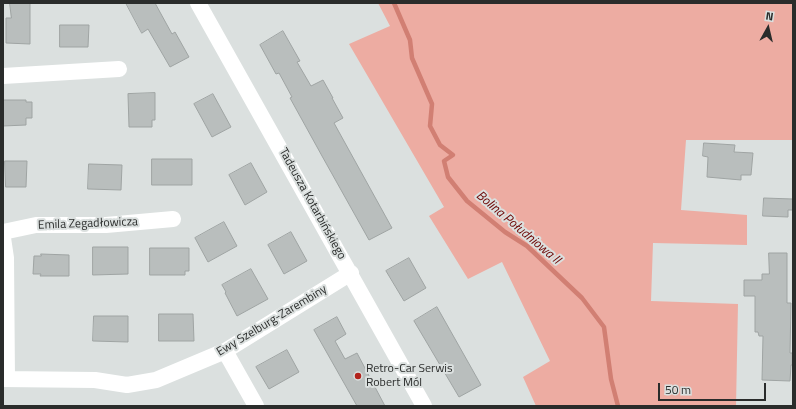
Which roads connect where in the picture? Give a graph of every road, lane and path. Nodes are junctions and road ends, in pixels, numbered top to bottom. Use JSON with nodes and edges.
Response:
{"nodes":[{"id":1,"x":198,"y":3,"type":"edge"},
{"id":2,"x":119,"y":69,"type":"dead end"},
{"id":3,"x":3,"y":76,"type":"edge"},
{"id":4,"x":173,"y":219,"type":"dead end"},
{"id":5,"x":3,"y":232,"type":"edge"},
{"id":6,"x":3,"y":238,"type":"edge"},
{"id":7,"x":350,"y":273,"type":"junction"},
{"id":8,"x":225,"y":351,"type":"junction"},
{"id":9,"x":5,"y":379,"type":"edge"},
{"id":10,"x":256,"y":406,"type":"edge"},
{"id":11,"x":424,"y":406,"type":"edge"}],
"edges":[{"from":1,"to":7,"type":"street","name":"Tadeusza Kotarbińskiego"},
{"from":2,"to":3,"type":"street"},
{"from":4,"to":5,"type":"street","name":"Emila Zegadłowicza"},
{"from":6,"to":9,"type":"street"},
{"from":7,"to":8,"type":"street","name":"Ewy Szelburg-Zarembiny"},
{"from":7,"to":11,"type":"street","name":"Tadeusza Kotarbińskiego"},
{"from":8,"to":9,"type":"street","name":"Ewy Szelburg-Zarembiny"},
{"from":8,"to":10,"type":"street"}]}
